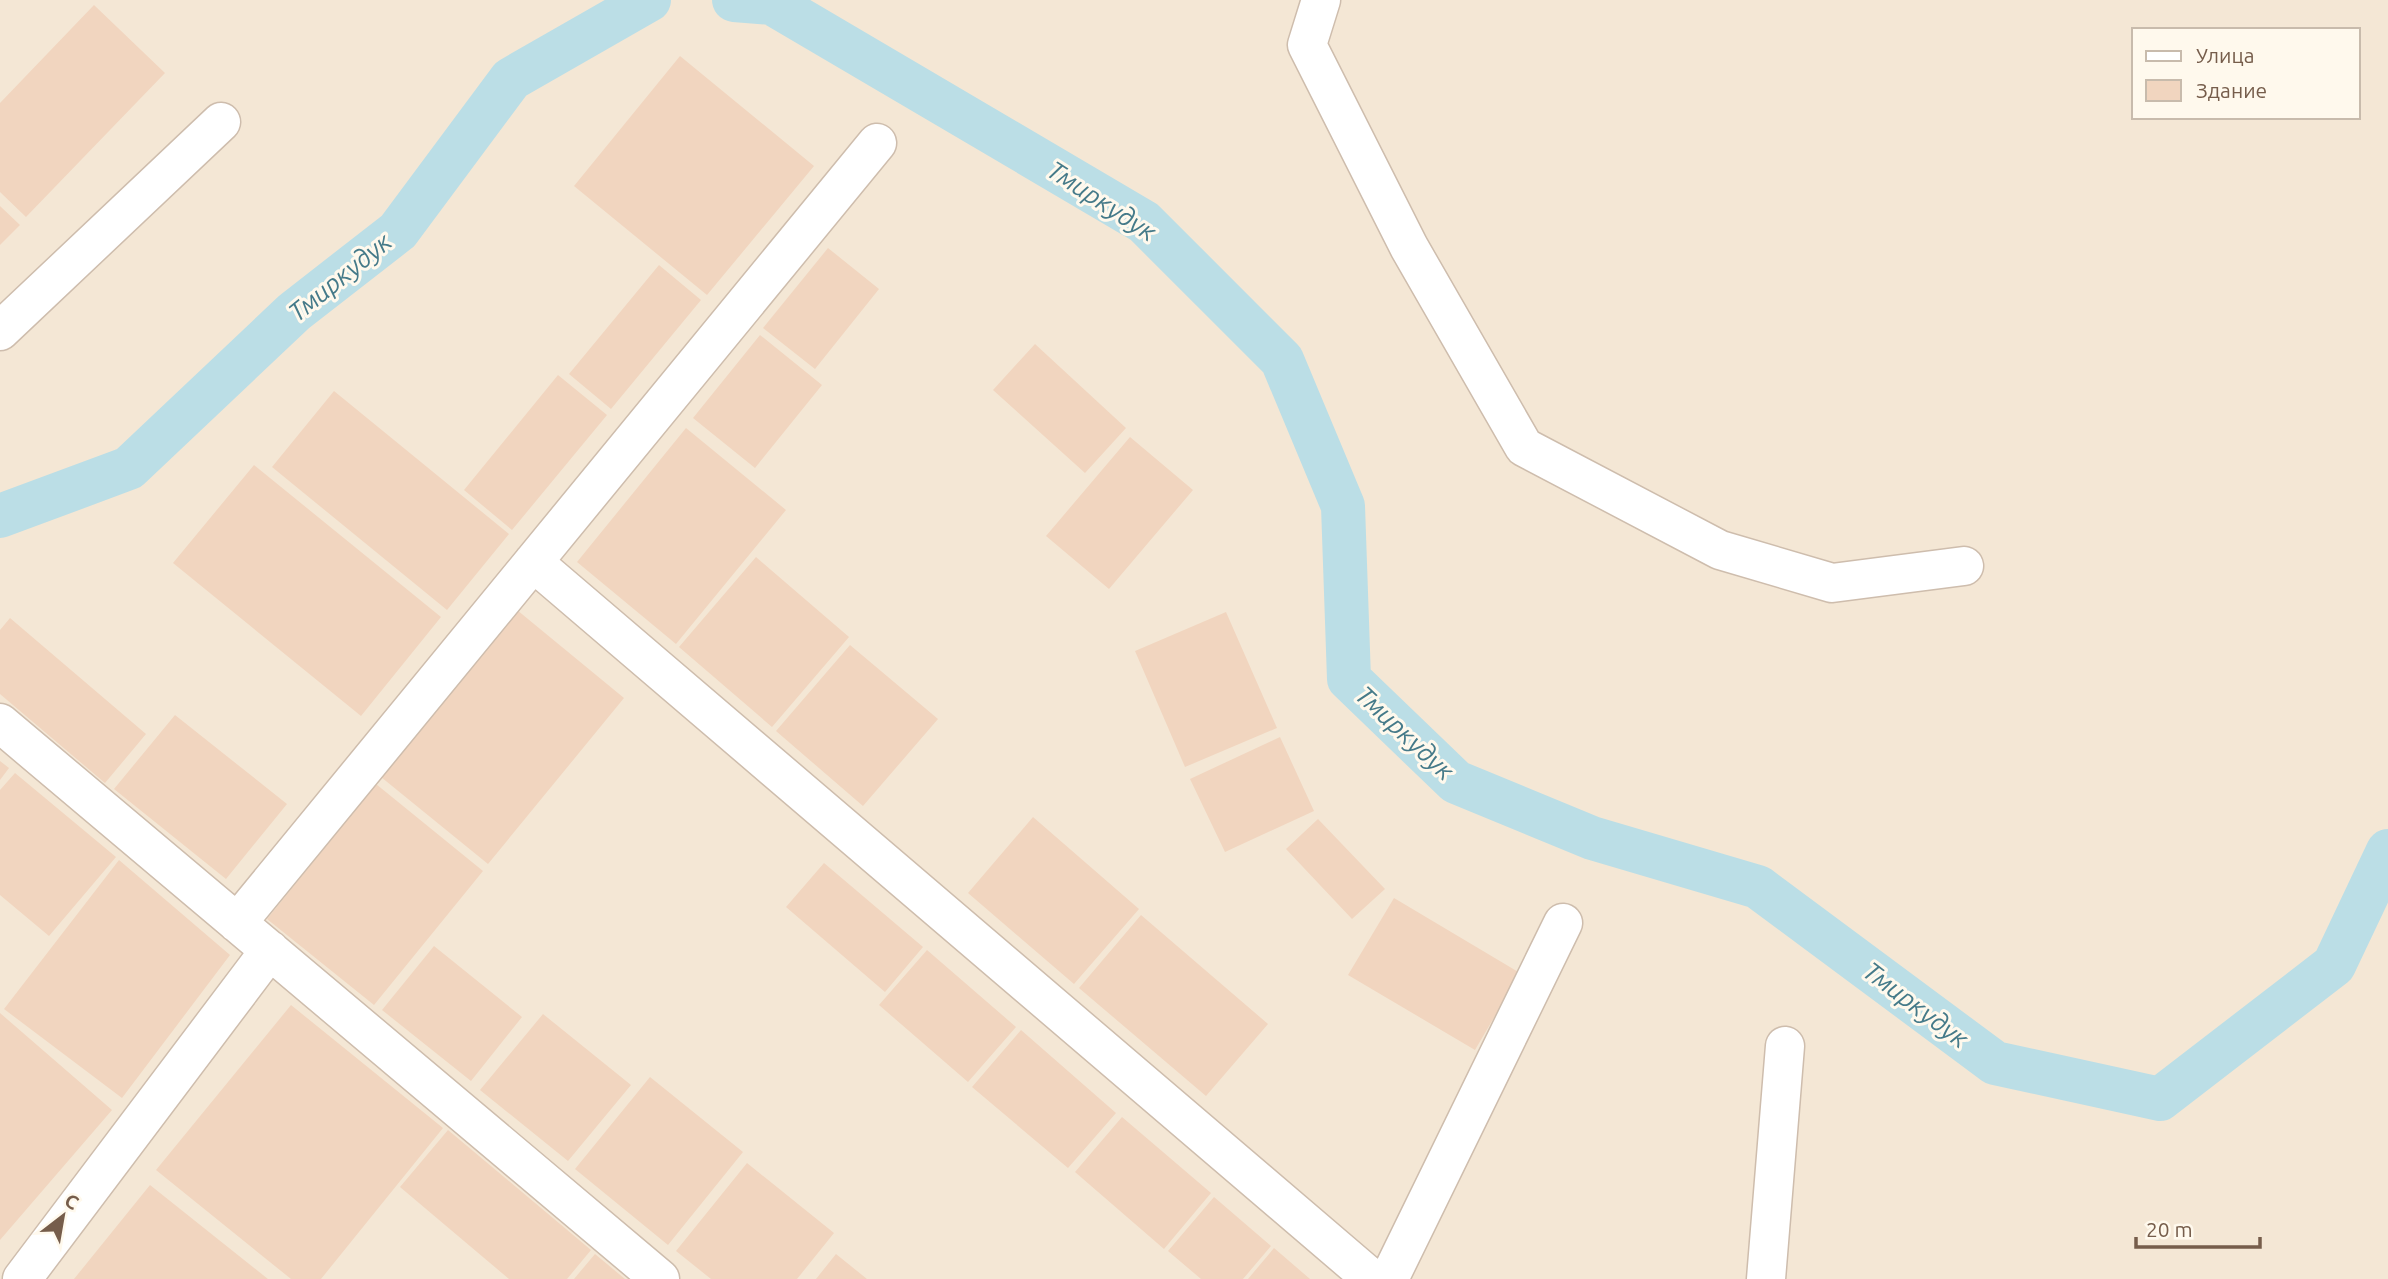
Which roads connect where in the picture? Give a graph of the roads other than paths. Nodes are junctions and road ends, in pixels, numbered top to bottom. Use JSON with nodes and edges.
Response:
{"nodes":[{"id":1,"x":1321,"y":0,"type":"edge"},
{"id":2,"x":221,"y":122,"type":"dead end"},
{"id":3,"x":877,"y":143,"type":"dead end"},
{"id":4,"x":0,"y":331,"type":"edge"},
{"id":5,"x":533,"y":562,"type":"junction"},
{"id":6,"x":1964,"y":566,"type":"dead end"},
{"id":7,"x":0,"y":723,"type":"edge"},
{"id":8,"x":237,"y":923,"type":"junction"},
{"id":9,"x":1563,"y":923,"type":"dead end"},
{"id":10,"x":270,"y":950,"type":"junction"},
{"id":11,"x":1785,"y":1046,"type":"dead end"},
{"id":12,"x":22,"y":1279,"type":"edge"},
{"id":13,"x":660,"y":1279,"type":"edge"},
{"id":14,"x":1372,"y":1279,"type":"edge"},
{"id":15,"x":1388,"y":1279,"type":"edge"},
{"id":16,"x":1766,"y":1279,"type":"edge"}],
"edges":[{"from":1,"to":6,"type":"street"},
{"from":2,"to":4,"type":"street"},
{"from":3,"to":5,"type":"street"},
{"from":5,"to":8,"type":"street"},
{"from":5,"to":14,"type":"street"},
{"from":7,"to":8,"type":"street"},
{"from":8,"to":10,"type":"street"},
{"from":9,"to":15,"type":"street"},
{"from":10,"to":12,"type":"street"},
{"from":10,"to":13,"type":"street"},
{"from":11,"to":16,"type":"street"}]}
